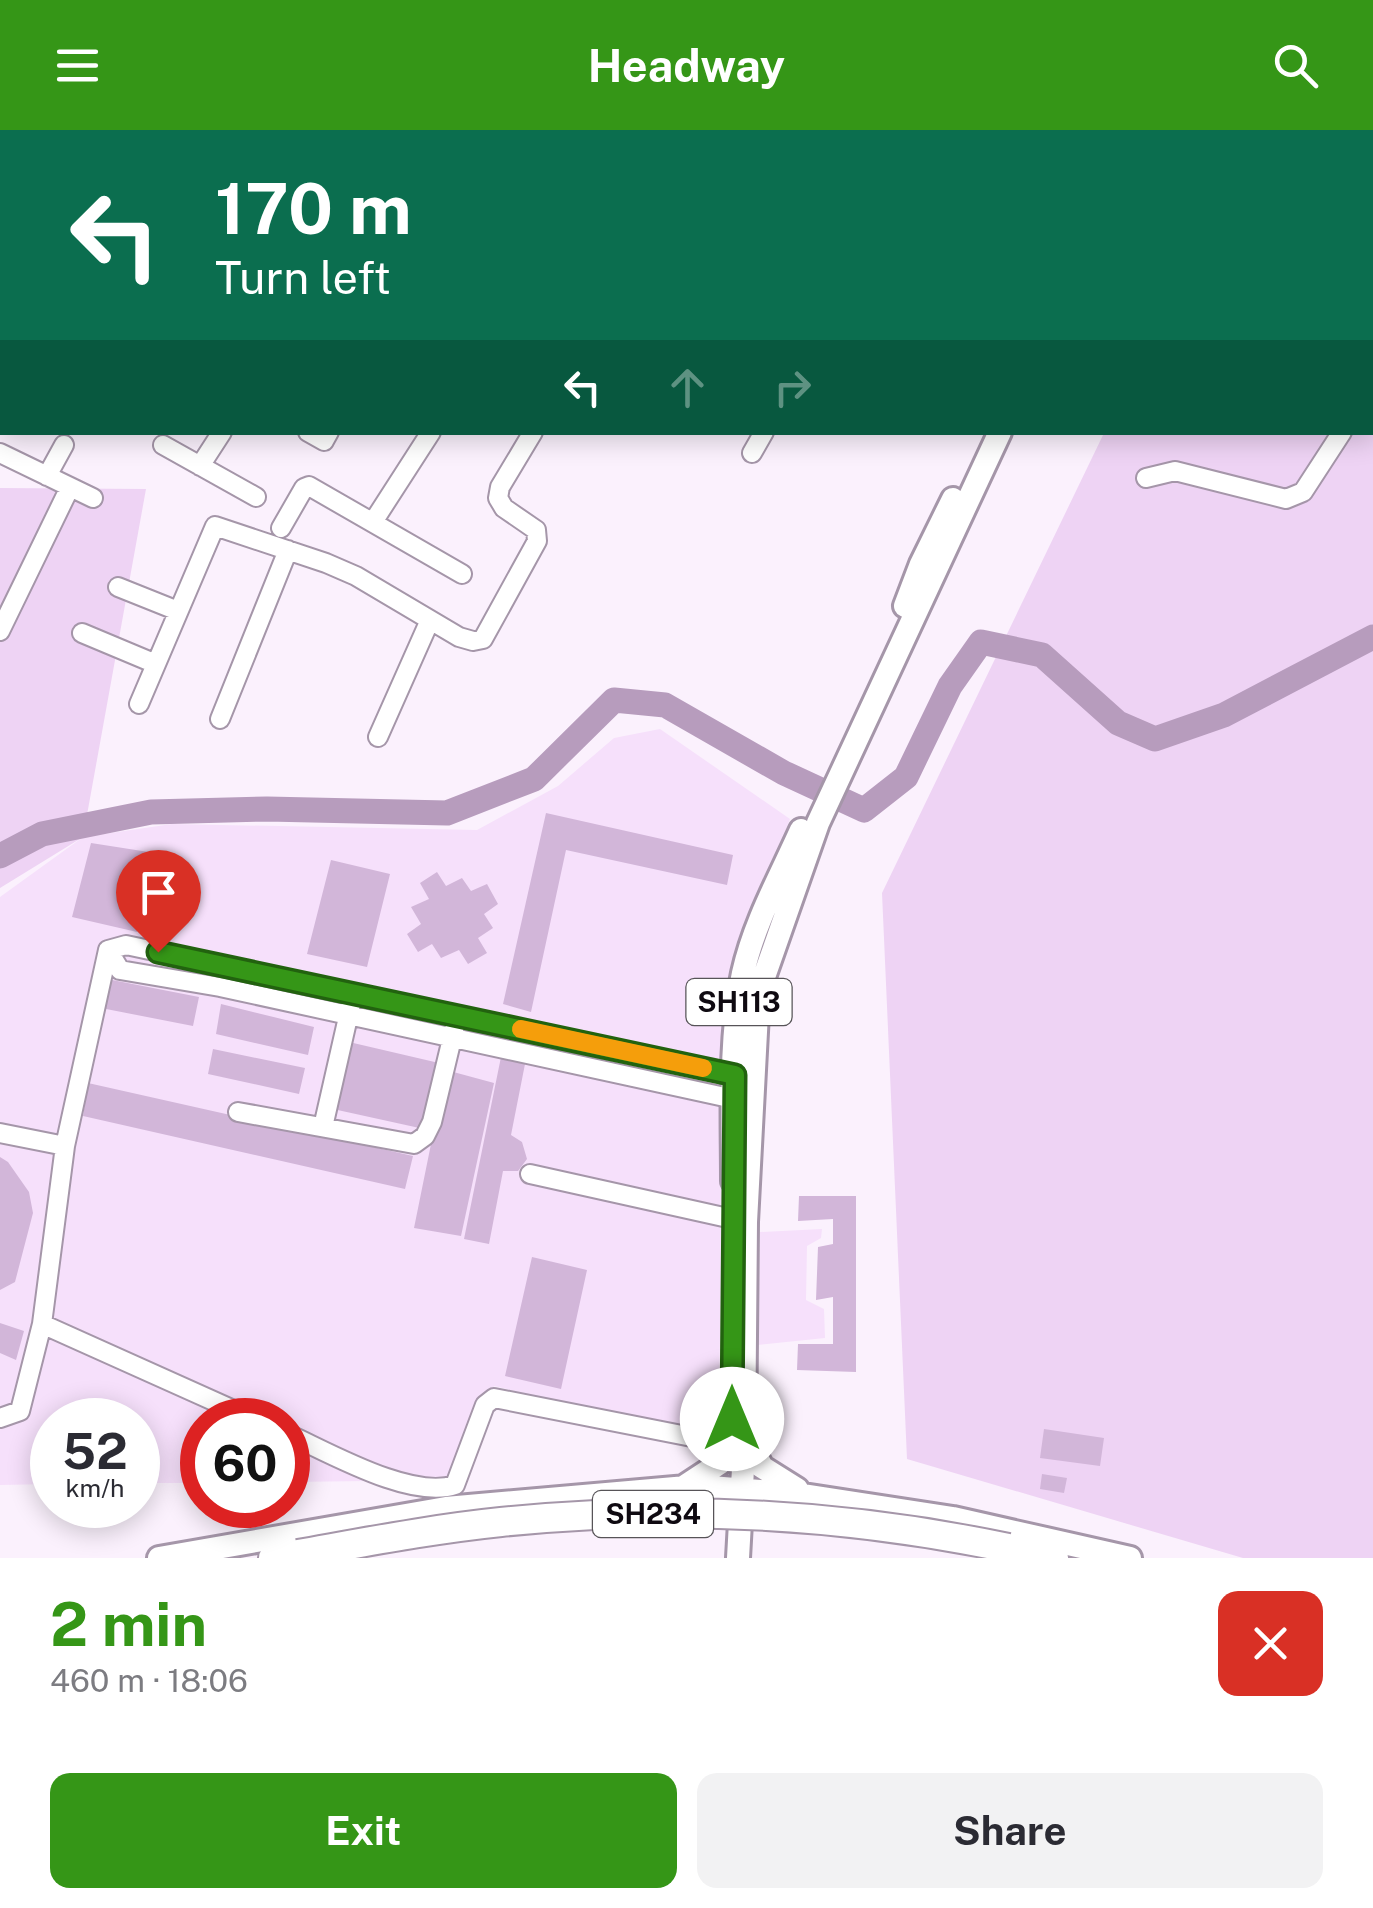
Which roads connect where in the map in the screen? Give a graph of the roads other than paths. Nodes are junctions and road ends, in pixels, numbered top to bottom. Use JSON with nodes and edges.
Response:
{"nodes":[{"id":1,"x":220,"y":435,"type":"edge"},
{"id":2,"x":429,"y":435,"type":"edge"},
{"id":3,"x":532,"y":435,"type":"edge"},
{"id":4,"x":762,"y":435,"type":"edge"},
{"id":5,"x":986,"y":435,"type":"edge"},
{"id":6,"x":999,"y":435,"type":"edge"},
{"id":7,"x":1340,"y":435,"type":"edge"},
{"id":8,"x":64,"y":444,"type":"dead end"},
{"id":9,"x":163,"y":445,"type":"dead end"},
{"id":10,"x":752,"y":453,"type":"dead end"},
{"id":11,"x":2,"y":459,"type":"edge"},
{"id":12,"x":200,"y":466,"type":"junction"},
{"id":13,"x":48,"y":476,"type":"junction"},
{"id":14,"x":1146,"y":478,"type":"dead end"},
{"id":15,"x":70,"y":487,"type":"junction"},
{"id":16,"x":93,"y":498,"type":"dead end"},
{"id":17,"x":256,"y":498,"type":"dead end"},
{"id":18,"x":373,"y":522,"type":"junction"},
{"id":19,"x":281,"y":528,"type":"dead end"},
{"id":20,"x":288,"y":550,"type":"junction"},
{"id":21,"x":462,"y":574,"type":"dead end"},
{"id":22,"x":118,"y":587,"type":"dead end"},
{"id":23,"x":178,"y":611,"type":"junction"},
{"id":24,"x":430,"y":620,"type":"junction"},
{"id":25,"x":0,"y":631,"type":"edge"},
{"id":26,"x":82,"y":633,"type":"dead end"},
{"id":27,"x":156,"y":664,"type":"junction"},
{"id":28,"x":139,"y":704,"type":"dead end"},
{"id":29,"x":220,"y":719,"type":"dead end"},
{"id":30,"x":378,"y":737,"type":"dead end"},
{"id":31,"x":826,"y":792,"type":"junction"},
{"id":32,"x":108,"y":950,"type":"junction"},
{"id":33,"x":353,"y":994,"type":"junction"},
{"id":34,"x":349,"y":1015,"type":"junction"},
{"id":35,"x":457,"y":1016,"type":"junction"},
{"id":36,"x":452,"y":1037,"type":"junction"},
{"id":37,"x":743,"y":1089,"type":"junction"},
{"id":38,"x":238,"y":1112,"type":"dead end"},
{"id":39,"x":323,"y":1128,"type":"junction"},
{"id":40,"x":0,"y":1134,"type":"edge"},
{"id":41,"x":66,"y":1146,"type":"junction"},
{"id":42,"x":530,"y":1174,"type":"dead end"},
{"id":43,"x":739,"y":1221,"type":"junction"},
{"id":44,"x":42,"y":1324,"type":"junction"},
{"id":45,"x":207,"y":1398,"type":"edge"},
{"id":46,"x":0,"y":1418,"type":"edge"},
{"id":47,"x":739,"y":1437,"type":"junction"},
{"id":48,"x":702,"y":1439,"type":"dead end"},
{"id":49,"x":310,"y":1444,"type":"edge"},
{"id":50,"x":685,"y":1486,"type":"junction"},
{"id":51,"x":740,"y":1489,"type":"junction"},
{"id":52,"x":814,"y":1496,"type":"junction"},
{"id":53,"x":948,"y":1517,"type":"junction"},
{"id":54,"x":286,"y":1556,"type":"edge"},
{"id":55,"x":159,"y":1558,"type":"edge"},
{"id":56,"x":738,"y":1558,"type":"edge"},
{"id":57,"x":1054,"y":1558,"type":"edge"},
{"id":58,"x":1130,"y":1558,"type":"edge"},
{"id":59,"x":1147,"y":1558,"type":"edge"}],
"edges":[{"from":1,"to":12,"type":"street"},
{"from":2,"to":18,"type":"street"},
{"from":3,"to":24,"type":"street"},
{"from":4,"to":10,"type":"street"},
{"from":5,"to":31,"type":"main road","number":"SH113"},
{"from":6,"to":31,"type":"main road","number":"SH113"},
{"from":7,"to":14,"type":"street"},
{"from":8,"to":13,"type":"street"},
{"from":9,"to":12,"type":"street"},
{"from":11,"to":13,"type":"street"},
{"from":12,"to":17,"type":"street"},
{"from":13,"to":15,"type":"street"},
{"from":15,"to":16,"type":"street"},
{"from":15,"to":25,"type":"street"},
{"from":18,"to":19,"type":"street"},
{"from":18,"to":21,"type":"street"},
{"from":20,"to":23,"type":"street"},
{"from":20,"to":24,"type":"street"},
{"from":20,"to":29,"type":"street"},
{"from":22,"to":23,"type":"street"},
{"from":23,"to":27,"type":"street"},
{"from":24,"to":30,"type":"street"},
{"from":26,"to":27,"type":"street"},
{"from":27,"to":28,"type":"street"},
{"from":31,"to":37,"type":"main road","number":"SH113"},
{"from":32,"to":33,"type":"street"},
{"from":32,"to":34,"type":"street"},
{"from":32,"to":41,"type":"street"},
{"from":33,"to":34,"type":"street"},
{"from":33,"to":35,"type":"street"},
{"from":34,"to":36,"type":"street"},
{"from":34,"to":39,"type":"street"},
{"from":35,"to":36,"type":"street"},
{"from":35,"to":37,"type":"street"},
{"from":36,"to":37,"type":"street"},
{"from":36,"to":39,"type":"street"},
{"from":37,"to":43,"type":"main road","number":"SH113"},
{"from":38,"to":39,"type":"street"},
{"from":40,"to":41,"type":"street"},
{"from":41,"to":44,"type":"street"},
{"from":42,"to":43,"type":"street"},
{"from":43,"to":47,"type":"main road","number":"SH113"},
{"from":44,"to":45,"type":"street"},
{"from":44,"to":46,"type":"street"},
{"from":47,"to":50,"type":"main road"},
{"from":47,"to":51,"type":"main road","number":"SH113"},
{"from":47,"to":52,"type":"main road"},
{"from":48,"to":49,"type":"street"},
{"from":50,"to":51,"type":"main road"},
{"from":50,"to":55,"type":"main road"},
{"from":51,"to":52,"type":"main road"},
{"from":51,"to":56,"type":"main road","number":"SH113"},
{"from":52,"to":53,"type":"main road"},
{"from":53,"to":58,"type":"main road"},
{"from":53,"to":59,"type":"main road"},
{"from":54,"to":57,"type":"highway","number":"SH234","bridge":true}]}
